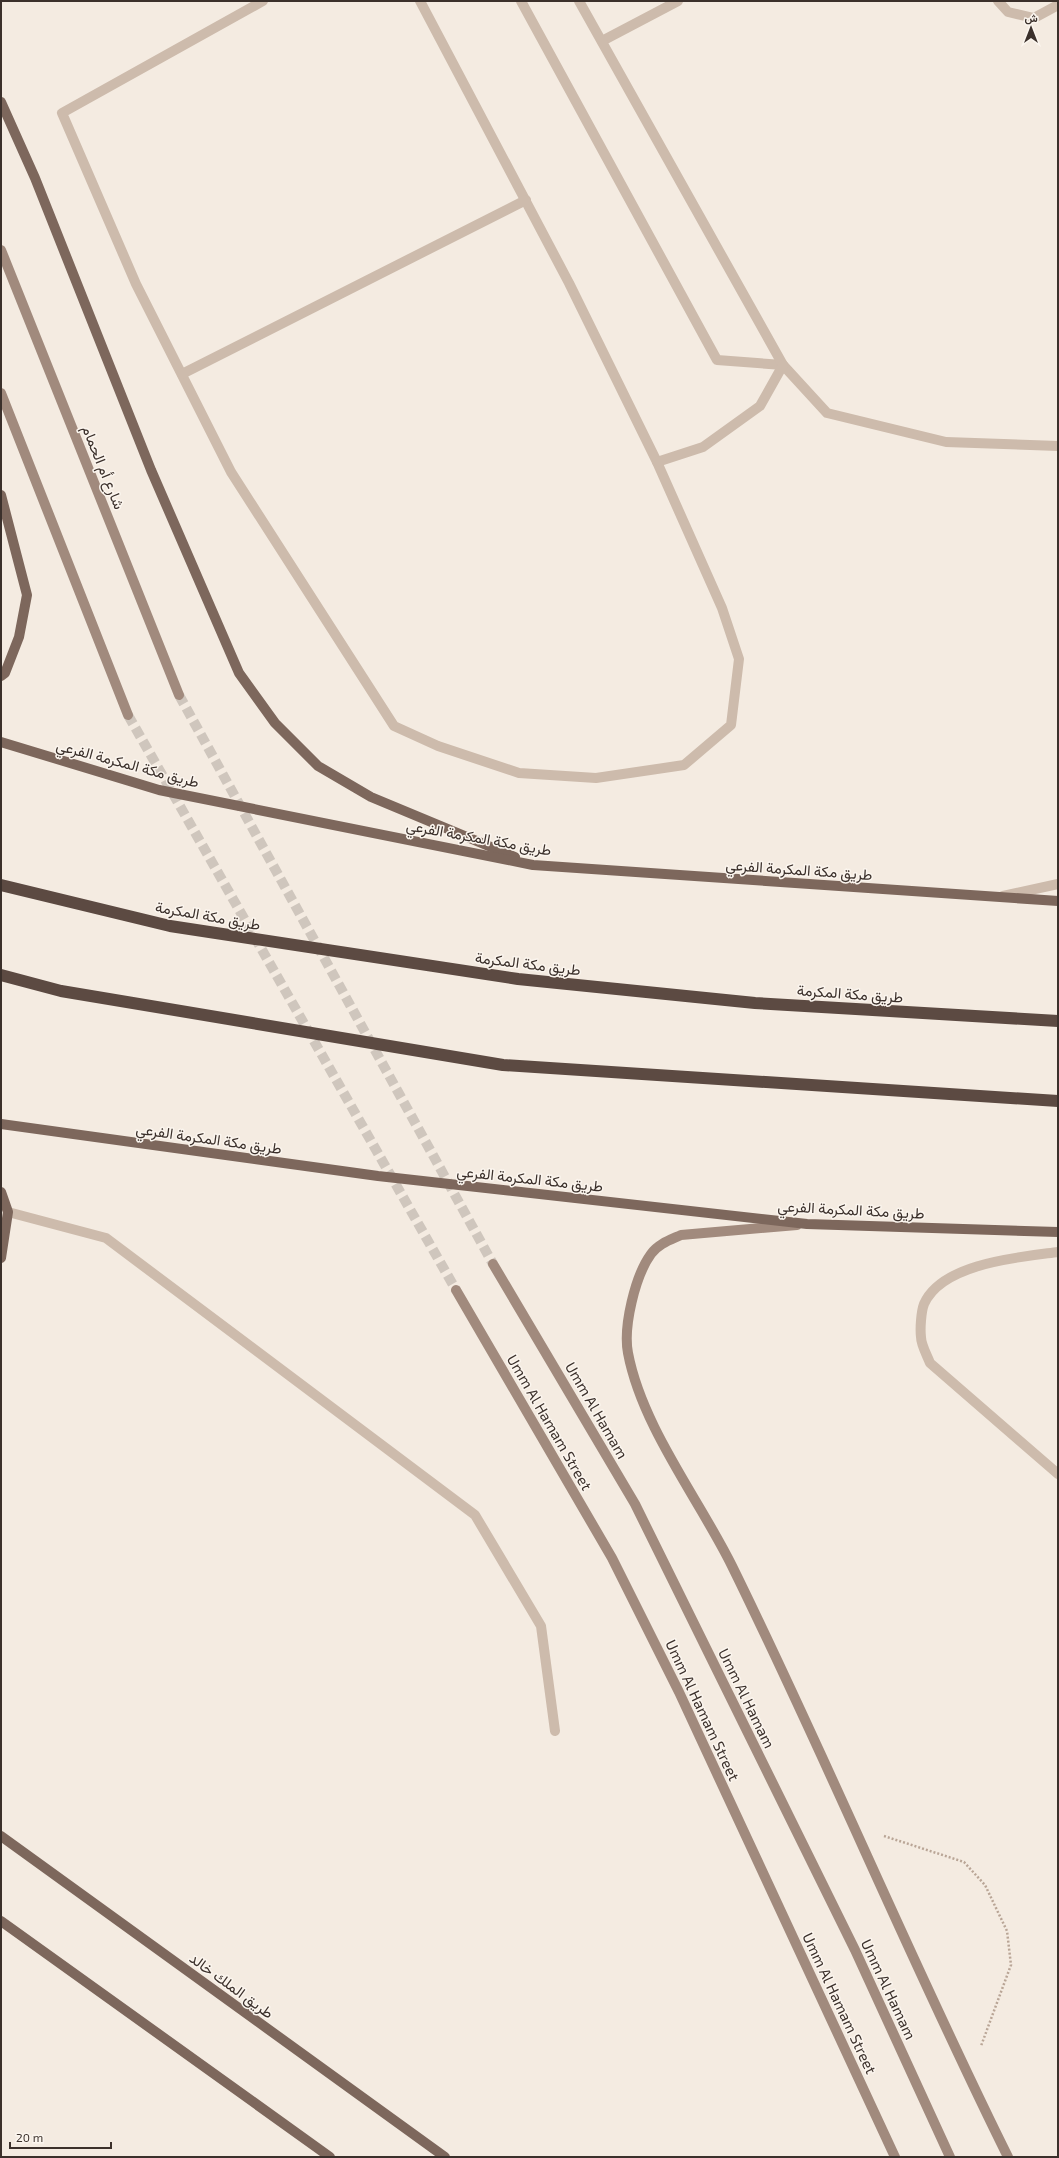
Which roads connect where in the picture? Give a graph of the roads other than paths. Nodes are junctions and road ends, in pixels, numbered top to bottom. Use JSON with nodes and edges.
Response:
{"nodes":[{"id":1,"x":263,"y":1,"type":"edge"},
{"id":2,"x":420,"y":1,"type":"edge"},
{"id":3,"x":521,"y":1,"type":"edge"},
{"id":4,"x":579,"y":1,"type":"edge"},
{"id":5,"x":678,"y":1,"type":"edge"},
{"id":6,"x":998,"y":1,"type":"edge"},
{"id":7,"x":1058,"y":5,"type":"edge"},
{"id":8,"x":602,"y":41,"type":"junction"},
{"id":9,"x":1,"y":102,"type":"edge"},
{"id":10,"x":526,"y":200,"type":"junction"},
{"id":11,"x":1,"y":250,"type":"edge"},
{"id":12,"x":783,"y":365,"type":"junction"},
{"id":13,"x":182,"y":374,"type":"junction"},
{"id":14,"x":1,"y":393,"type":"edge"},
{"id":15,"x":1058,"y":446,"type":"edge"},
{"id":16,"x":657,"y":462,"type":"junction"},
{"id":17,"x":1,"y":495,"type":"edge"},
{"id":18,"x":1,"y":676,"type":"edge"},
{"id":19,"x":179,"y":695,"type":"tunnel mouth"},
{"id":20,"x":128,"y":715,"type":"tunnel mouth"},
{"id":21,"x":1,"y":742,"type":"edge"},
{"id":22,"x":533,"y":865,"type":"junction"},
{"id":23,"x":1058,"y":884,"type":"edge"},
{"id":24,"x":1,"y":885,"type":"edge"},
{"id":25,"x":993,"y":898,"type":"junction"},
{"id":26,"x":1058,"y":901,"type":"edge"},
{"id":27,"x":1,"y":976,"type":"edge"},
{"id":28,"x":1058,"y":1021,"type":"edge"},
{"id":29,"x":1058,"y":1101,"type":"edge"},
{"id":30,"x":1,"y":1124,"type":"edge"},
{"id":31,"x":1,"y":1192,"type":"edge"},
{"id":32,"x":8,"y":1212,"type":"junction"},
{"id":33,"x":807,"y":1224,"type":"junction"},
{"id":34,"x":1058,"y":1232,"type":"edge"},
{"id":35,"x":1058,"y":1252,"type":"edge"},
{"id":36,"x":1,"y":1258,"type":"edge"},
{"id":37,"x":494,"y":1264,"type":"tunnel mouth"},
{"id":38,"x":456,"y":1290,"type":"tunnel mouth"},
{"id":39,"x":1058,"y":1474,"type":"edge"},
{"id":40,"x":555,"y":1731,"type":"dead end"},
{"id":41,"x":1,"y":1836,"type":"edge"},
{"id":42,"x":1,"y":1921,"type":"edge"},
{"id":43,"x":330,"y":2157,"type":"edge"},
{"id":44,"x":445,"y":2157,"type":"edge"},
{"id":45,"x":894,"y":2157,"type":"edge"},
{"id":46,"x":950,"y":2157,"type":"edge"},
{"id":47,"x":1008,"y":2157,"type":"edge"}],
"edges":[{"from":1,"to":13,"type":"street"},
{"from":2,"to":10,"type":"street"},
{"from":3,"to":12,"type":"street"},
{"from":4,"to":8,"type":"street"},
{"from":5,"to":8,"type":"street"},
{"from":6,"to":7,"type":"street"},
{"from":8,"to":12,"type":"street"},
{"from":9,"to":22,"type":"main road"},
{"from":10,"to":13,"type":"street"},
{"from":10,"to":16,"type":"street"},
{"from":11,"to":19,"type":"main road","name":"شارع أم الحمام"},
{"from":12,"to":15,"type":"street"},
{"from":12,"to":16,"type":"street"},
{"from":13,"to":16,"type":"street"},
{"from":14,"to":20,"type":"main road"},
{"from":17,"to":18,"type":"main road"},
{"from":21,"to":22,"type":"main road","name":"طريق مكة المكرمة الفرعي"},
{"from":22,"to":25,"type":"main road","name":"طريق مكة المكرمة الفرعي"},
{"from":23,"to":25,"type":"street"},
{"from":24,"to":28,"type":"highway","name":"طريق مكة المكرمة"},
{"from":25,"to":26,"type":"main road","name":"طريق مكة المكرمة الفرعي"},
{"from":27,"to":29,"type":"highway"},
{"from":30,"to":33,"type":"main road","name":"طريق مكة المكرمة الفرعي"},
{"from":31,"to":32,"type":"main road"},
{"from":32,"to":36,"type":"main road"},
{"from":32,"to":40,"type":"street"},
{"from":33,"to":34,"type":"main road","name":"طريق مكة المكرمة الفرعي"},
{"from":33,"to":47,"type":"main road"},
{"from":35,"to":39,"type":"street"},
{"from":37,"to":46,"type":"main road","name":"Umm Al Hamam"},
{"from":38,"to":45,"type":"main road","name":"Umm Al Hamam Street"},
{"from":41,"to":44,"type":"main road","name":"طريق الملك خالد"},
{"from":42,"to":43,"type":"main road"}]}
